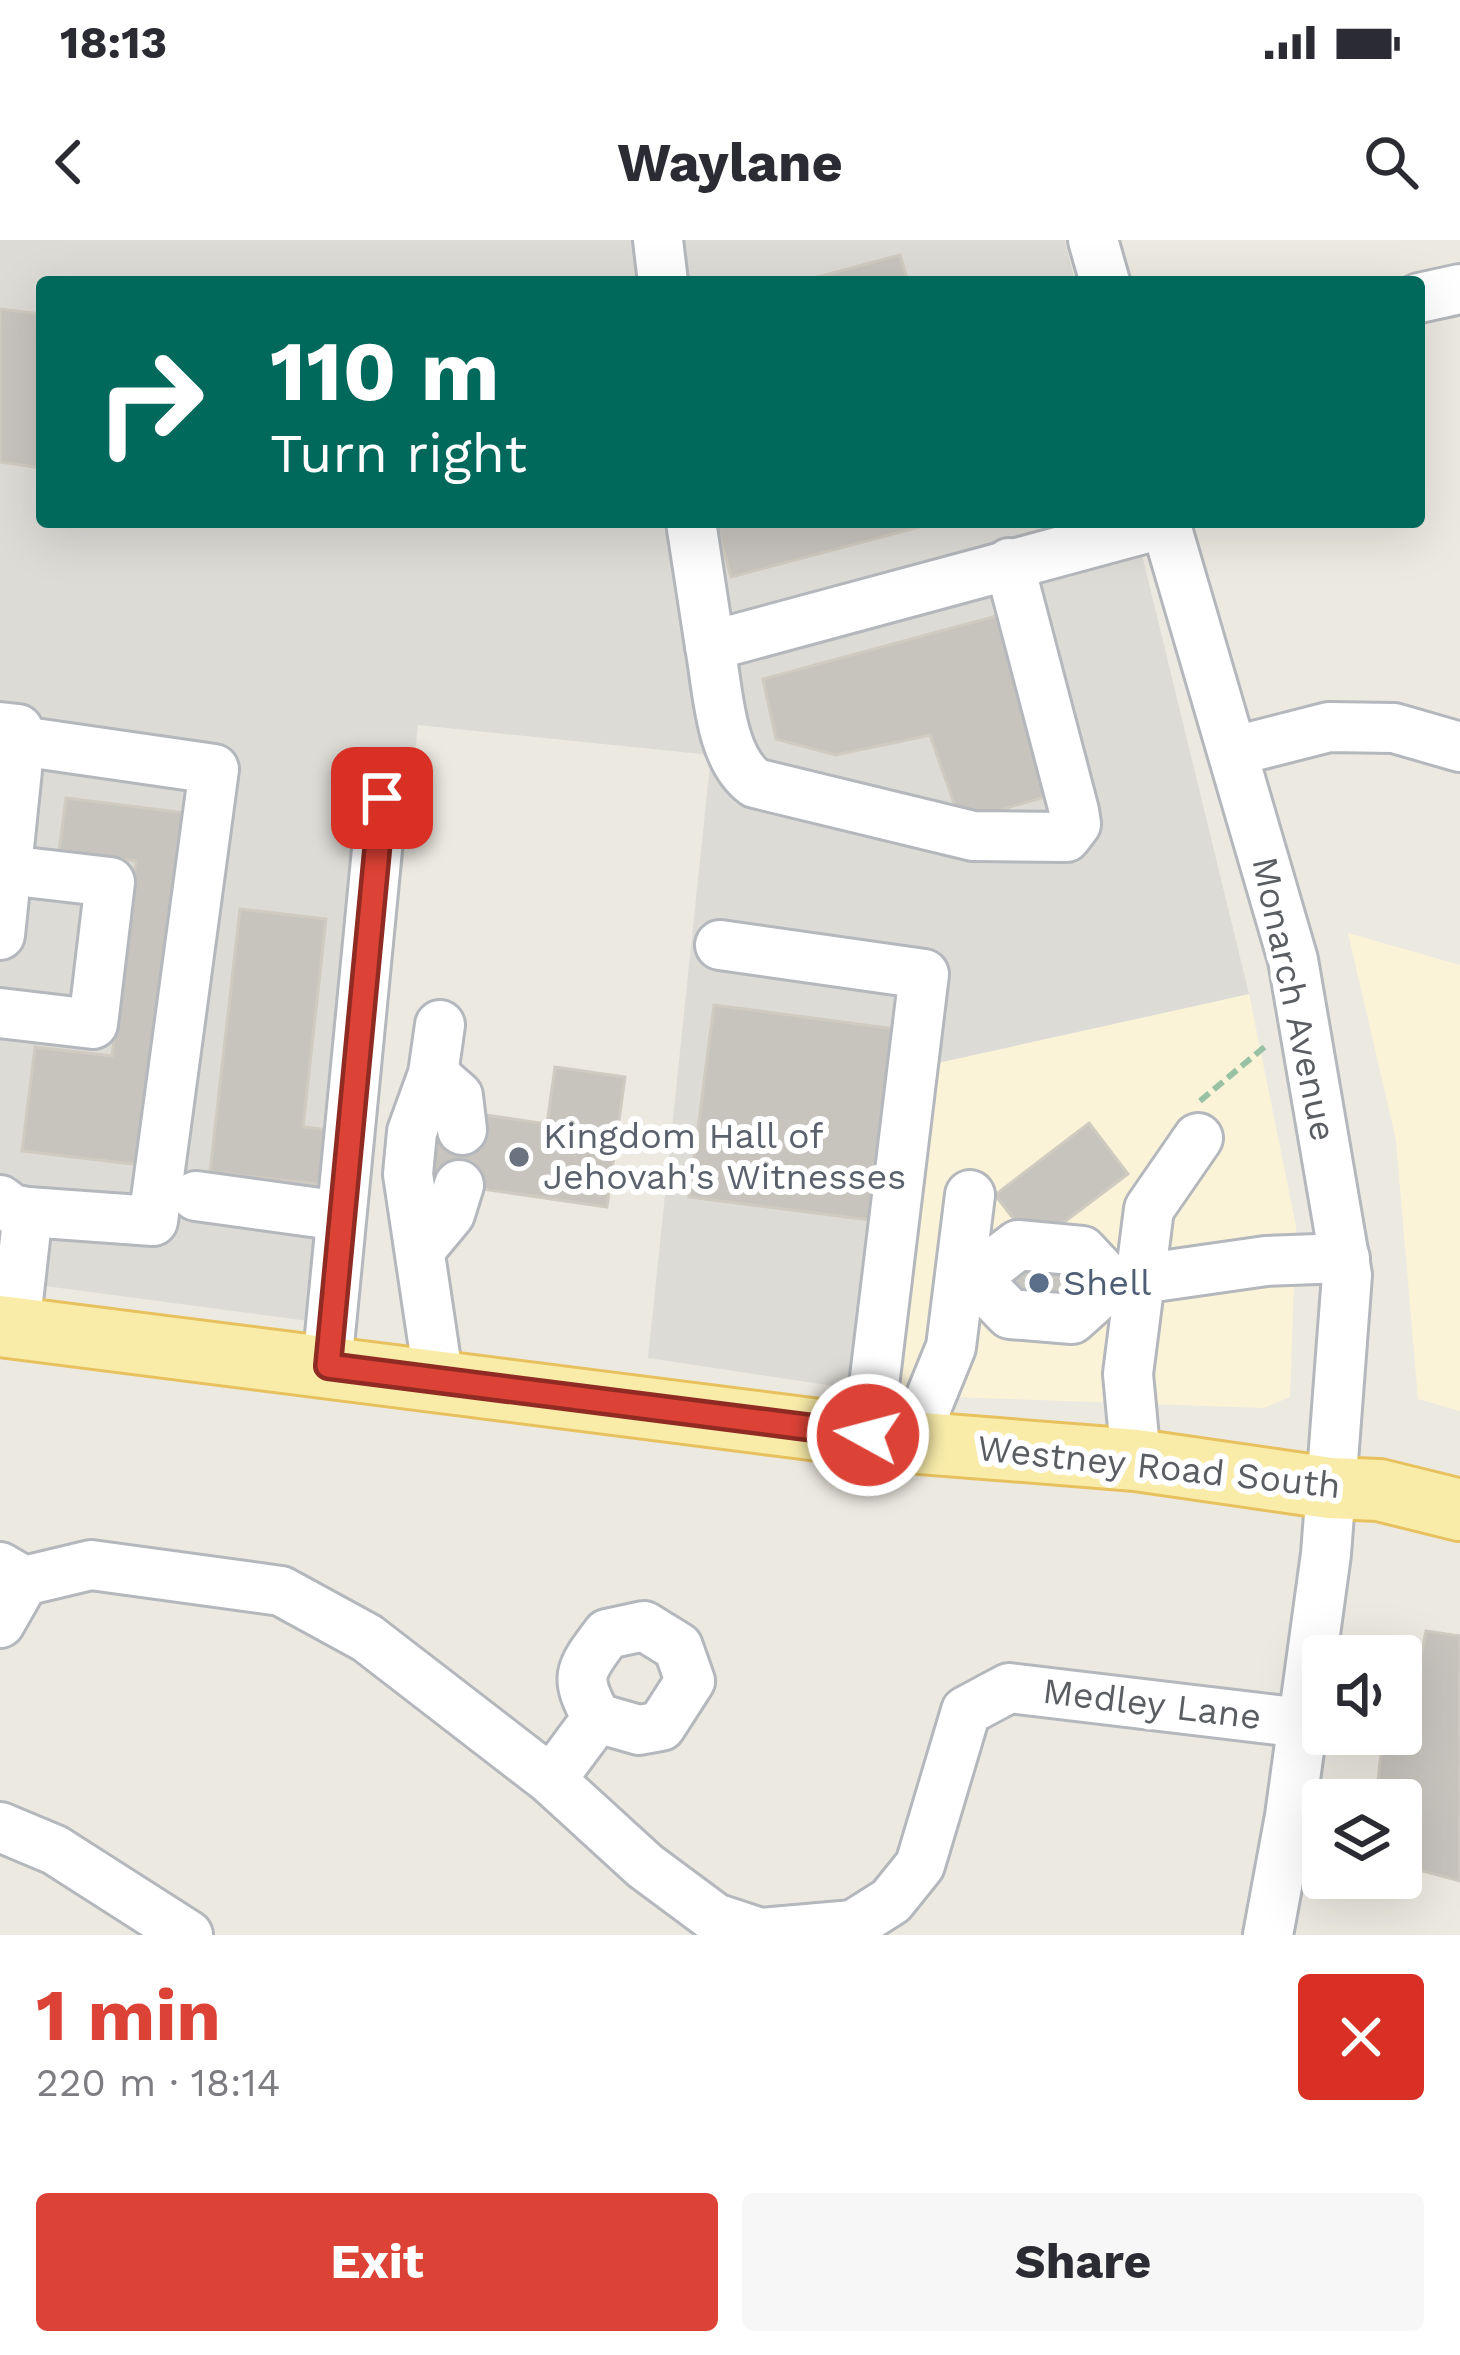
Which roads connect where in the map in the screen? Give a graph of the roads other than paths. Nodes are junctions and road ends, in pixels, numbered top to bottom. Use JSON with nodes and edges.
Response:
{"nodes":[{"id":1,"x":658,"y":240,"type":"edge"},
{"id":2,"x":1093,"y":240,"type":"edge"},
{"id":3,"x":662,"y":276,"type":"edge"},
{"id":4,"x":1103,"y":276,"type":"edge"},
{"id":5,"x":1460,"y":289,"type":"edge"},
{"id":6,"x":1425,"y":297,"type":"edge"},
{"id":7,"x":692,"y":528,"type":"edge"},
{"id":8,"x":1142,"y":528,"type":"edge"},
{"id":9,"x":1167,"y":528,"type":"edge"},
{"id":10,"x":1009,"y":563,"type":"junction"},
{"id":11,"x":710,"y":646,"type":"junction"},
{"id":12,"x":10,"y":734,"type":"edge"},
{"id":13,"x":1460,"y":747,"type":"edge"},
{"id":14,"x":1234,"y":751,"type":"junction"},
{"id":15,"x":382,"y":798,"type":"dead end"},
{"id":16,"x":7,"y":871,"type":"junction"},
{"id":17,"x":0,"y":935,"type":"edge"},
{"id":18,"x":720,"y":945,"type":"dead end"},
{"id":19,"x":0,"y":1013,"type":"edge"},
{"id":20,"x":440,"y":1025,"type":"dead end"},
{"id":21,"x":433,"y":1074,"type":"junction"},
{"id":22,"x":1198,"y":1120,"type":"road end"},
{"id":23,"x":462,"y":1130,"type":"dead end"},
{"id":24,"x":459,"y":1185,"type":"dead end"},
{"id":25,"x":970,"y":1195,"type":"dead end"},
{"id":26,"x":196,"y":1196,"type":"dead end"},
{"id":27,"x":14,"y":1206,"type":"edge"},
{"id":28,"x":341,"y":1216,"type":"junction"},
{"id":29,"x":420,"y":1250,"type":"junction"},
{"id":30,"x":1345,"y":1258,"type":"junction"},
{"id":31,"x":983,"y":1278,"type":"junction"},
{"id":32,"x":1107,"y":1281,"type":"junction"},
{"id":33,"x":8,"y":1327,"type":"edge"},
{"id":34,"x":328,"y":1366,"type":"junction"},
{"id":35,"x":440,"y":1382,"type":"junction"},
{"id":36,"x":895,"y":1439,"type":"junction"},
{"id":37,"x":1136,"y":1460,"type":"junction"},
{"id":38,"x":1330,"y":1488,"type":"junction"},
{"id":39,"x":1460,"y":1510,"type":"edge"},
{"id":40,"x":12,"y":1574,"type":"edge"},
{"id":41,"x":0,"y":1623,"type":"edge"},
{"id":42,"x":1314,"y":1635,"type":"edge"},
{"id":43,"x":597,"y":1718,"type":"dead end"},
{"id":44,"x":1302,"y":1723,"type":"joint"},
{"id":45,"x":551,"y":1780,"type":"junction"},
{"id":46,"x":0,"y":1827,"type":"edge"},
{"id":47,"x":188,"y":1935,"type":"edge"},
{"id":48,"x":1268,"y":1935,"type":"edge"}],
"edges":[{"from":1,"to":3,"type":"street"},
{"from":2,"to":4,"type":"street"},
{"from":5,"to":6,"type":"street"},
{"from":7,"to":11,"type":"street"},
{"from":8,"to":10,"type":"street"},
{"from":9,"to":14,"type":"street","name":"Monarch Avenue"},
{"from":10,"to":11,"type":"street"},
{"from":10,"to":11,"type":"street"},
{"from":12,"to":16,"type":"street"},
{"from":12,"to":27,"type":"street"},
{"from":13,"to":14,"type":"street"},
{"from":14,"to":30,"type":"street","name":"Monarch Avenue"},
{"from":15,"to":28,"type":"street"},
{"from":16,"to":17,"type":"street"},
{"from":16,"to":19,"type":"street"},
{"from":18,"to":36,"type":"street"},
{"from":20,"to":21,"type":"street"},
{"from":21,"to":23,"type":"street"},
{"from":21,"to":29,"type":"street"},
{"from":22,"to":32,"type":"street"},
{"from":24,"to":29,"type":"street"},
{"from":25,"to":31,"type":"street"},
{"from":26,"to":28,"type":"street"},
{"from":27,"to":33,"type":"street"},
{"from":28,"to":34,"type":"street"},
{"from":29,"to":35,"type":"street"},
{"from":30,"to":32,"type":"street"},
{"from":30,"to":38,"type":"street","name":"Monarch Avenue"},
{"from":31,"to":32,"type":"street"},
{"from":31,"to":32,"type":"street"},
{"from":31,"to":36,"type":"street"},
{"from":32,"to":37,"type":"street"},
{"from":33,"to":34,"type":"main road","name":"Westney Road South"},
{"from":34,"to":35,"type":"main road","name":"Westney Road South"},
{"from":35,"to":36,"type":"main road","name":"Westney Road South"},
{"from":36,"to":37,"type":"main road","name":"Westney Road South"},
{"from":37,"to":38,"type":"main road","name":"Westney Road South"},
{"from":38,"to":39,"type":"main road","name":"Westney Road South"},
{"from":38,"to":42,"type":"street","name":"Monarch Avenue"},
{"from":40,"to":41,"type":"street","name":"Medley Lane"},
{"from":40,"to":45,"type":"street","name":"Medley Lane"},
{"from":43,"to":45,"type":"street"},
{"from":44,"to":45,"type":"street","name":"Medley Lane"},
{"from":44,"to":48,"type":"street","name":"Monarch Avenue"},
{"from":46,"to":47,"type":"street"}]}
